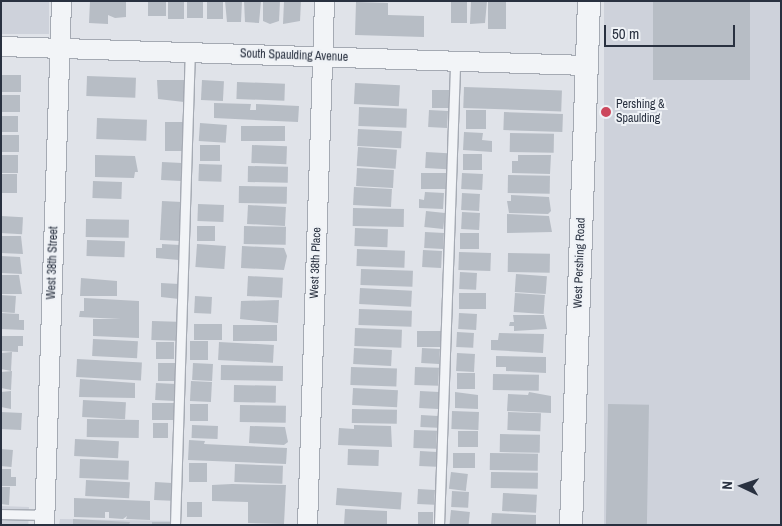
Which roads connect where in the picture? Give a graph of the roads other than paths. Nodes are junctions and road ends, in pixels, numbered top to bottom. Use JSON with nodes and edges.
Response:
{"nodes":[{"id":1,"x":61,"y":1,"type":"edge"},
{"id":2,"x":324,"y":1,"type":"edge"},
{"id":3,"x":589,"y":1,"type":"edge"},
{"id":4,"x":1,"y":46,"type":"edge"},
{"id":5,"x":60,"y":48,"type":"junction"},
{"id":6,"x":190,"y":52,"type":"junction"},
{"id":7,"x":322,"y":57,"type":"junction"},
{"id":8,"x":455,"y":61,"type":"junction"},
{"id":9,"x":586,"y":65,"type":"junction"},
{"id":10,"x":1,"y":514,"type":"edge"},
{"id":11,"x":44,"y":520,"type":"edge"},
{"id":12,"x":176,"y":525,"type":"edge"},
{"id":13,"x":307,"y":525,"type":"edge"},
{"id":14,"x":439,"y":525,"type":"edge"},
{"id":15,"x":571,"y":525,"type":"edge"}],
"edges":[{"from":1,"to":5,"type":"street","name":"West 38th Street"},
{"from":2,"to":7,"type":"street","name":"West 38th Place"},
{"from":3,"to":9,"type":"street","name":"West Pershing Road"},
{"from":4,"to":5,"type":"street","name":"South Spaulding Avenue"},
{"from":5,"to":6,"type":"street","name":"South Spaulding Avenue"},
{"from":5,"to":11,"type":"street","name":"West 38th Street"},
{"from":6,"to":7,"type":"street","name":"South Spaulding Avenue"},
{"from":6,"to":12,"type":"lane"},
{"from":7,"to":8,"type":"street","name":"South Spaulding Avenue"},
{"from":7,"to":13,"type":"street","name":"West 38th Place"},
{"from":8,"to":9,"type":"street","name":"South Spaulding Avenue"},
{"from":8,"to":14,"type":"lane"},
{"from":9,"to":15,"type":"street","name":"West Pershing Road"},
{"from":10,"to":11,"type":"lane"}]}
